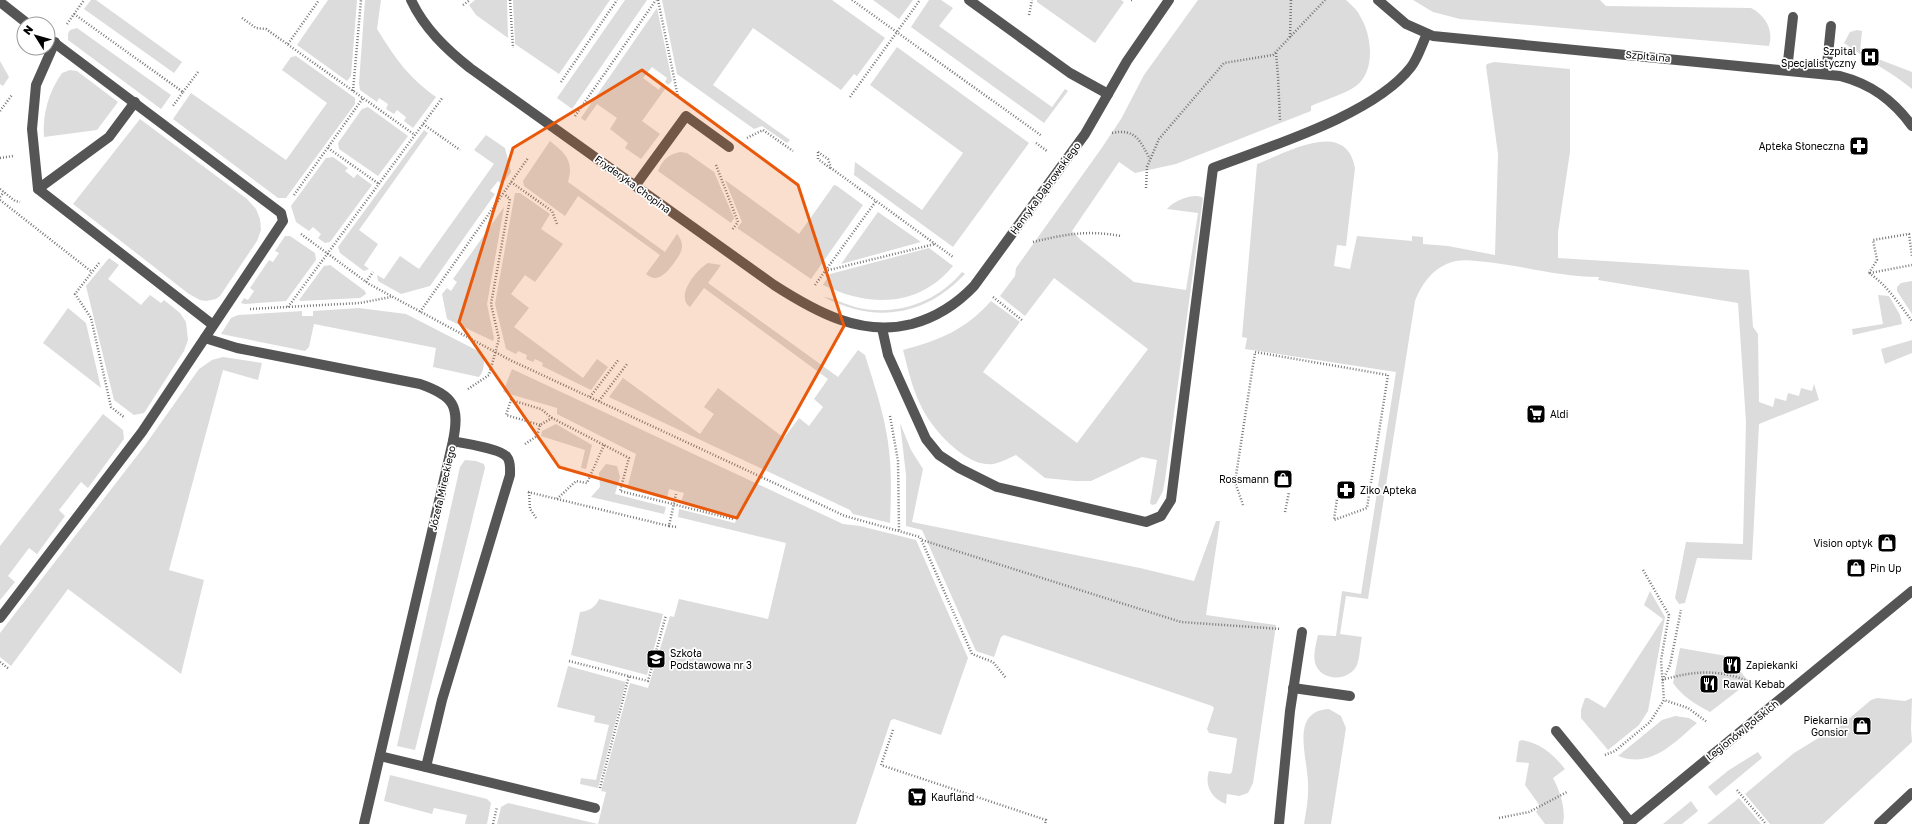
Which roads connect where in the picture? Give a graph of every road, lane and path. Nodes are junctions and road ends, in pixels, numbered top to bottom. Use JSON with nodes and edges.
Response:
{"nodes":[{"id":1,"x":84,"y":0,"type":"edge"},
{"id":2,"x":320,"y":0,"type":"edge"},
{"id":3,"x":361,"y":0,"type":"edge"},
{"id":4,"x":410,"y":0,"type":"edge"},
{"id":5,"x":470,"y":0,"type":"edge"},
{"id":6,"x":510,"y":0,"type":"edge"},
{"id":7,"x":618,"y":0,"type":"edge"},
{"id":8,"x":657,"y":0,"type":"edge"},
{"id":9,"x":852,"y":0,"type":"edge"},
{"id":10,"x":920,"y":0,"type":"edge"},
{"id":11,"x":969,"y":0,"type":"edge"},
{"id":12,"x":1169,"y":0,"type":"edge"},
{"id":13,"x":1291,"y":0,"type":"edge"},
{"id":14,"x":1325,"y":0,"type":"edge"},
{"id":15,"x":1378,"y":0,"type":"edge"},
{"id":16,"x":0,"y":2,"type":"edge"},
{"id":17,"x":463,"y":5,"type":"dead end"},
{"id":18,"x":74,"y":14,"type":"junction"},
{"id":19,"x":18,"y":16,"type":"edge"},
{"id":20,"x":1793,"y":17,"type":"dead end"},
{"id":21,"x":242,"y":18,"type":"dead end"},
{"id":22,"x":1831,"y":26,"type":"dead end"},
{"id":23,"x":897,"y":32,"type":"junction"},
{"id":24,"x":56,"y":34,"type":"edge"},
{"id":25,"x":1427,"y":34,"type":"junction"},
{"id":26,"x":1290,"y":37,"type":"junction"},
{"id":27,"x":56,"y":44,"type":"edge"},
{"id":28,"x":288,"y":44,"type":"junction"},
{"id":29,"x":513,"y":48,"type":"dead end"},
{"id":30,"x":1276,"y":53,"type":"junction"},
{"id":31,"x":46,"y":56,"type":"edge"},
{"id":32,"x":1787,"y":70,"type":"junction"},
{"id":33,"x":198,"y":72,"type":"dead end"},
{"id":34,"x":1826,"y":74,"type":"junction"},
{"id":35,"x":561,"y":82,"type":"dead end"},
{"id":36,"x":353,"y":91,"type":"junction"},
{"id":37,"x":183,"y":92,"type":"junction"},
{"id":38,"x":1108,"y":94,"type":"junction"},
{"id":39,"x":443,"y":97,"type":"dead end"},
{"id":40,"x":850,"y":97,"type":"dead end"},
{"id":41,"x":363,"y":98,"type":"junction"},
{"id":42,"x":177,"y":101,"type":"dead end"},
{"id":43,"x":135,"y":102,"type":"junction"},
{"id":44,"x":568,"y":112,"type":"dead end"},
{"id":45,"x":686,"y":116,"type":"junction"},
{"id":46,"x":423,"y":124,"type":"junction"},
{"id":47,"x":1912,"y":126,"type":"edge"},
{"id":48,"x":763,"y":130,"type":"dead end"},
{"id":49,"x":1107,"y":134,"type":"dead end"},
{"id":50,"x":415,"y":135,"type":"junction"},
{"id":51,"x":1042,"y":136,"type":"dead end"},
{"id":52,"x":1036,"y":143,"type":"dead end"},
{"id":53,"x":1280,"y":143,"type":"junction"},
{"id":54,"x":729,"y":147,"type":"joint"},
{"id":55,"x":328,"y":148,"type":"junction"},
{"id":56,"x":460,"y":150,"type":"dead end"},
{"id":57,"x":793,"y":150,"type":"dead end"},
{"id":58,"x":1052,"y":155,"type":"dead end"},
{"id":59,"x":9,"y":157,"type":"dead end"},
{"id":60,"x":0,"y":158,"type":"edge"},
{"id":61,"x":528,"y":158,"type":"dead end"},
{"id":62,"x":1151,"y":160,"type":"junction"},
{"id":63,"x":831,"y":168,"type":"junction"},
{"id":64,"x":511,"y":182,"type":"junction"},
{"id":65,"x":379,"y":184,"type":"junction"},
{"id":66,"x":635,"y":186,"type":"junction"},
{"id":67,"x":1146,"y":188,"type":"dead end"},
{"id":68,"x":0,"y":189,"type":"edge"},
{"id":69,"x":38,"y":189,"type":"junction"},
{"id":70,"x":4,"y":192,"type":"junction"},
{"id":71,"x":504,"y":194,"type":"junction"},
{"id":72,"x":0,"y":198,"type":"edge"},
{"id":73,"x":15,"y":201,"type":"dead end"},
{"id":74,"x":876,"y":201,"type":"junction"},
{"id":75,"x":282,"y":217,"type":"junction"},
{"id":76,"x":557,"y":224,"type":"dead end"},
{"id":77,"x":732,"y":230,"type":"dead end"},
{"id":78,"x":1121,"y":236,"type":"dead end"},
{"id":79,"x":1029,"y":243,"type":"dead end"},
{"id":80,"x":935,"y":244,"type":"junction"},
{"id":81,"x":111,"y":246,"type":"junction"},
{"id":82,"x":327,"y":254,"type":"junction"},
{"id":83,"x":1912,"y":256,"type":"edge"},
{"id":84,"x":953,"y":257,"type":"dead end"},
{"id":85,"x":1912,"y":265,"type":"edge"},
{"id":86,"x":825,"y":271,"type":"junction"},
{"id":87,"x":92,"y":272,"type":"junction"},
{"id":88,"x":373,"y":272,"type":"dead end"},
{"id":89,"x":1869,"y":273,"type":"junction"},
{"id":90,"x":366,"y":282,"type":"junction"},
{"id":91,"x":991,"y":295,"type":"dead end"},
{"id":92,"x":392,"y":296,"type":"junction"},
{"id":93,"x":802,"y":303,"type":"junction"},
{"id":94,"x":227,"y":305,"type":"junction"},
{"id":95,"x":288,"y":307,"type":"junction"},
{"id":96,"x":420,"y":312,"type":"junction"},
{"id":97,"x":1022,"y":320,"type":"dead end"},
{"id":98,"x":1912,"y":321,"type":"edge"},
{"id":99,"x":214,"y":325,"type":"junction"},
{"id":100,"x":882,"y":328,"type":"junction"},
{"id":101,"x":205,"y":338,"type":"junction"},
{"id":102,"x":495,"y":352,"type":"junction"},
{"id":103,"x":619,"y":359,"type":"dead end"},
{"id":104,"x":627,"y":364,"type":"dead end"},
{"id":105,"x":590,"y":397,"type":"junction"},
{"id":106,"x":450,"y":400,"type":"junction"},
{"id":107,"x":599,"y":402,"type":"junction"},
{"id":108,"x":889,"y":412,"type":"dead end"},
{"id":109,"x":552,"y":418,"type":"junction"},
{"id":110,"x":540,"y":426,"type":"junction"},
{"id":111,"x":142,"y":432,"type":"junction"},
{"id":112,"x":453,"y":441,"type":"junction"},
{"id":113,"x":604,"y":445,"type":"junction"},
{"id":114,"x":506,"y":457,"type":"junction"},
{"id":115,"x":506,"y":487,"type":"junction"},
{"id":116,"x":528,"y":492,"type":"junction"},
{"id":117,"x":1289,"y":492,"type":"dead end"},
{"id":118,"x":676,"y":494,"type":"dead end"},
{"id":119,"x":557,"y":499,"type":"junction"},
{"id":120,"x":1337,"y":499,"type":"dead end"},
{"id":121,"x":674,"y":504,"type":"junction"},
{"id":122,"x":1243,"y":506,"type":"dead end"},
{"id":123,"x":1285,"y":512,"type":"dead end"},
{"id":124,"x":536,"y":518,"type":"dead end"},
{"id":125,"x":734,"y":519,"type":"dead end"},
{"id":126,"x":669,"y":526,"type":"junction"},
{"id":127,"x":676,"y":527,"type":"dead end"},
{"id":128,"x":899,"y":531,"type":"junction"},
{"id":129,"x":921,"y":540,"type":"junction"},
{"id":130,"x":1643,"y":570,"type":"dead end"},
{"id":131,"x":1912,"y":591,"type":"edge"},
{"id":132,"x":1681,"y":610,"type":"dead end"},
{"id":133,"x":666,"y":615,"type":"dead end"},
{"id":134,"x":0,"y":618,"type":"edge"},
{"id":135,"x":1282,"y":629,"type":"dead end"},
{"id":136,"x":1302,"y":632,"type":"dead end"},
{"id":137,"x":569,"y":661,"type":"dead end"},
{"id":138,"x":0,"y":662,"type":"edge"},
{"id":139,"x":9,"y":669,"type":"dead end"},
{"id":140,"x":629,"y":676,"type":"junction"},
{"id":141,"x":1006,"y":678,"type":"dead end"},
{"id":142,"x":1662,"y":680,"type":"junction"},
{"id":143,"x":1753,"y":683,"type":"dead end"},
{"id":144,"x":1293,"y":688,"type":"junction"},
{"id":145,"x":1350,"y":696,"type":"dead end"},
{"id":146,"x":1664,"y":700,"type":"junction"},
{"id":147,"x":1707,"y":722,"type":"dead end"},
{"id":148,"x":893,"y":730,"type":"dead end"},
{"id":149,"x":1556,"y":731,"type":"dead end"},
{"id":150,"x":1605,"y":755,"type":"dead end"},
{"id":151,"x":380,"y":756,"type":"junction"},
{"id":152,"x":426,"y":767,"type":"junction"},
{"id":153,"x":1737,"y":790,"type":"dead end"},
{"id":154,"x":1567,"y":792,"type":"dead end"},
{"id":155,"x":1912,"y":793,"type":"edge"},
{"id":156,"x":497,"y":807,"type":"dead end"},
{"id":157,"x":595,"y":808,"type":"joint"},
{"id":158,"x":1499,"y":818,"type":"dead end"},
{"id":159,"x":1629,"y":823,"type":"edge"},
{"id":160,"x":364,"y":824,"type":"edge"},
{"id":161,"x":493,"y":824,"type":"edge"},
{"id":162,"x":1045,"y":824,"type":"edge"},
{"id":163,"x":1279,"y":824,"type":"edge"},
{"id":164,"x":1766,"y":824,"type":"edge"},
{"id":165,"x":1879,"y":824,"type":"edge"}],
"edges":[{"from":1,"to":18,"type":"path"},
{"from":2,"to":28,"type":"path"},
{"from":3,"to":36,"type":"path"},
{"from":4,"to":66,"type":"street","name":"Fryderyka Chopina"},
{"from":5,"to":17,"type":"path"},
{"from":6,"to":29,"type":"path"},
{"from":7,"to":35,"type":"path"},
{"from":8,"to":44,"type":"path"},
{"from":8,"to":45,"type":"path"},
{"from":9,"to":23,"type":"path"},
{"from":10,"to":23,"type":"path"},
{"from":11,"to":38,"type":"street"},
{"from":12,"to":38,"type":"street","name":"Henryka Dąbrowskiego"},
{"from":13,"to":26,"type":"path"},
{"from":14,"to":26,"type":"path"},
{"from":15,"to":25,"type":"street","name":"Szpitalna"},
{"from":16,"to":19,"type":"street"},
{"from":18,"to":24,"type":"path"},
{"from":18,"to":37,"type":"path"},
{"from":20,"to":32,"type":"street"},
{"from":21,"to":28,"type":"path"},
{"from":22,"to":34,"type":"street"},
{"from":23,"to":40,"type":"path"},
{"from":23,"to":51,"type":"path"},
{"from":25,"to":32,"type":"street","name":"Szpitalna"},
{"from":25,"to":53,"type":"street"},
{"from":26,"to":30,"type":"path"},
{"from":27,"to":43,"type":"street"},
{"from":28,"to":36,"type":"path"},
{"from":30,"to":53,"type":"path"},
{"from":30,"to":62,"type":"path"},
{"from":31,"to":69,"type":"street"},
{"from":32,"to":34,"type":"street","name":"Szpitalna"},
{"from":33,"to":37,"type":"path"},
{"from":34,"to":47,"type":"street","name":"Szpitalna"},
{"from":36,"to":41,"type":"path"},
{"from":37,"to":42,"type":"path"},
{"from":38,"to":100,"type":"street","name":"Henryka Dąbrowskiego"},
{"from":39,"to":46,"type":"path"},
{"from":41,"to":50,"type":"path"},
{"from":41,"to":55,"type":"path"},
{"from":43,"to":69,"type":"street"},
{"from":43,"to":75,"type":"street"},
{"from":45,"to":54,"type":"street"},
{"from":45,"to":66,"type":"street"},
{"from":46,"to":50,"type":"path"},
{"from":46,"to":56,"type":"path"},
{"from":48,"to":57,"type":"path"},
{"from":49,"to":62,"type":"path"},
{"from":50,"to":65,"type":"path"},
{"from":52,"to":58,"type":"path"},
{"from":53,"to":100,"type":"street"},
{"from":54,"to":77,"type":"path"},
{"from":55,"to":65,"type":"path"},
{"from":55,"to":75,"type":"path"},
{"from":59,"to":60,"type":"path"},
{"from":61,"to":64,"type":"path"},
{"from":62,"to":67,"type":"path"},
{"from":63,"to":63,"type":"path"},
{"from":63,"to":74,"type":"path"},
{"from":64,"to":71,"type":"path"},
{"from":64,"to":76,"type":"path"},
{"from":65,"to":82,"type":"path"},
{"from":66,"to":93,"type":"street","name":"Fryderyka Chopina"},
{"from":68,"to":70,"type":"path"},
{"from":69,"to":81,"type":"street"},
{"from":70,"to":72,"type":"path"},
{"from":70,"to":73,"type":"path"},
{"from":71,"to":96,"type":"path"},
{"from":71,"to":102,"type":"path"},
{"from":72,"to":87,"type":"path"},
{"from":74,"to":80,"type":"path"},
{"from":74,"to":86,"type":"path"},
{"from":75,"to":82,"type":"path"},
{"from":75,"to":94,"type":"street"},
{"from":78,"to":79,"type":"path"},
{"from":80,"to":84,"type":"path"},
{"from":80,"to":86,"type":"path"},
{"from":81,"to":87,"type":"path"},
{"from":81,"to":99,"type":"street"},
{"from":82,"to":90,"type":"path"},
{"from":82,"to":95,"type":"path"},
{"from":83,"to":89,"type":"path"},
{"from":85,"to":89,"type":"path"},
{"from":86,"to":93,"type":"path"},
{"from":87,"to":111,"type":"path"},
{"from":88,"to":90,"type":"path"},
{"from":89,"to":98,"type":"path"},
{"from":90,"to":92,"type":"path"},
{"from":91,"to":97,"type":"path"},
{"from":92,"to":95,"type":"path"},
{"from":92,"to":96,"type":"path"},
{"from":93,"to":100,"type":"street","name":"Fryderyka Chopina"},
{"from":94,"to":95,"type":"path"},
{"from":94,"to":99,"type":"street"},
{"from":96,"to":102,"type":"path"},
{"from":99,"to":101,"type":"street"},
{"from":101,"to":106,"type":"street"},
{"from":101,"to":111,"type":"street"},
{"from":102,"to":105,"type":"path"},
{"from":102,"to":106,"type":"path"},
{"from":103,"to":105,"type":"path"},
{"from":104,"to":107,"type":"path"},
{"from":105,"to":107,"type":"path"},
{"from":106,"to":112,"type":"street","name":"Józefa Mireckiego"},
{"from":107,"to":128,"type":"path"},
{"from":108,"to":128,"type":"path"},
{"from":109,"to":110,"type":"path"},
{"from":109,"to":110,"type":"path"},
{"from":109,"to":113,"type":"path"},
{"from":110,"to":114,"type":"path"},
{"from":111,"to":134,"type":"street"},
{"from":112,"to":114,"type":"street"},
{"from":112,"to":151,"type":"street","name":"Józefa Mireckiego"},
{"from":113,"to":119,"type":"path"},
{"from":113,"to":121,"type":"path"},
{"from":114,"to":115,"type":"street"},
{"from":115,"to":116,"type":"path"},
{"from":115,"to":152,"type":"street"},
{"from":116,"to":119,"type":"path"},
{"from":116,"to":124,"type":"path"},
{"from":117,"to":123,"type":"path"},
{"from":118,"to":121,"type":"path"},
{"from":119,"to":126,"type":"path"},
{"from":120,"to":122,"type":"path"},
{"from":121,"to":125,"type":"path"},
{"from":121,"to":126,"type":"path"},
{"from":126,"to":127,"type":"path"},
{"from":128,"to":129,"type":"path"},
{"from":129,"to":135,"type":"path"},
{"from":129,"to":141,"type":"path"},
{"from":130,"to":142,"type":"path"},
{"from":131,"to":159,"type":"street","name":"Legionów Polskich"},
{"from":132,"to":142,"type":"path"},
{"from":133,"to":140,"type":"path"},
{"from":136,"to":144,"type":"street"},
{"from":137,"to":140,"type":"path"},
{"from":138,"to":139,"type":"path"},
{"from":140,"to":157,"type":"path"},
{"from":142,"to":143,"type":"path"},
{"from":142,"to":146,"type":"path"},
{"from":144,"to":145,"type":"street"},
{"from":144,"to":163,"type":"street"},
{"from":146,"to":147,"type":"path"},
{"from":146,"to":150,"type":"path"},
{"from":148,"to":162,"type":"path"},
{"from":149,"to":159,"type":"street"},
{"from":151,"to":152,"type":"street"},
{"from":151,"to":160,"type":"street","name":"Józefa Mireckiego"},
{"from":152,"to":157,"type":"street"},
{"from":153,"to":164,"type":"path"},
{"from":154,"to":158,"type":"path"},
{"from":155,"to":165,"type":"street"},
{"from":156,"to":161,"type":"path"}]}
